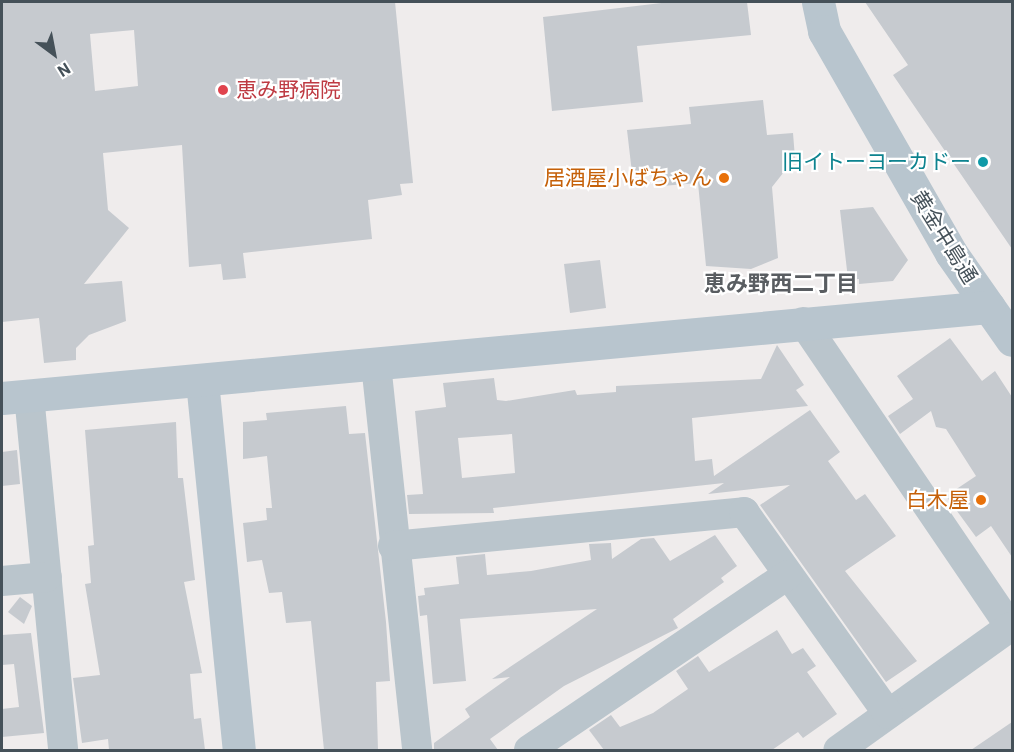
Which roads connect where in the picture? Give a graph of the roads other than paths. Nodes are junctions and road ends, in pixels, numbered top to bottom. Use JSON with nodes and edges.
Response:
{"nodes":[{"id":1,"x":818,"y":2,"type":"edge"},
{"id":2,"x":989,"y":306,"type":"junction"},
{"id":3,"x":803,"y":322,"type":"junction"},
{"id":4,"x":1012,"y":340,"type":"edge"},
{"id":5,"x":376,"y":364,"type":"junction"},
{"id":6,"x":202,"y":381,"type":"junction"},
{"id":7,"x":15,"y":397,"type":"edge"},
{"id":8,"x":393,"y":546,"type":"junction"},
{"id":9,"x":788,"y":575,"type":"junction"},
{"id":10,"x":47,"y":577,"type":"junction"},
{"id":11,"x":2,"y":581,"type":"edge"},
{"id":12,"x":888,"y":714,"type":"junction"},
{"id":13,"x":63,"y":750,"type":"edge"},
{"id":14,"x":239,"y":750,"type":"edge"},
{"id":15,"x":417,"y":750,"type":"edge"},
{"id":16,"x":529,"y":750,"type":"edge"},
{"id":17,"x":838,"y":750,"type":"edge"}],
"edges":[{"from":1,"to":2,"type":"street","name":"黄金中島通"},
{"from":2,"to":3,"type":"street"},
{"from":2,"to":4,"type":"street","name":"黄金中島通"},
{"from":3,"to":5,"type":"street"},
{"from":3,"to":12,"type":"street"},
{"from":5,"to":6,"type":"street"},
{"from":5,"to":8,"type":"street"},
{"from":6,"to":7,"type":"street"},
{"from":6,"to":14,"type":"street"},
{"from":7,"to":10,"type":"street"},
{"from":8,"to":9,"type":"street"},
{"from":8,"to":15,"type":"street"},
{"from":9,"to":12,"type":"street"},
{"from":9,"to":16,"type":"street"},
{"from":10,"to":11,"type":"street"},
{"from":10,"to":13,"type":"street"},
{"from":12,"to":17,"type":"street"}]}
